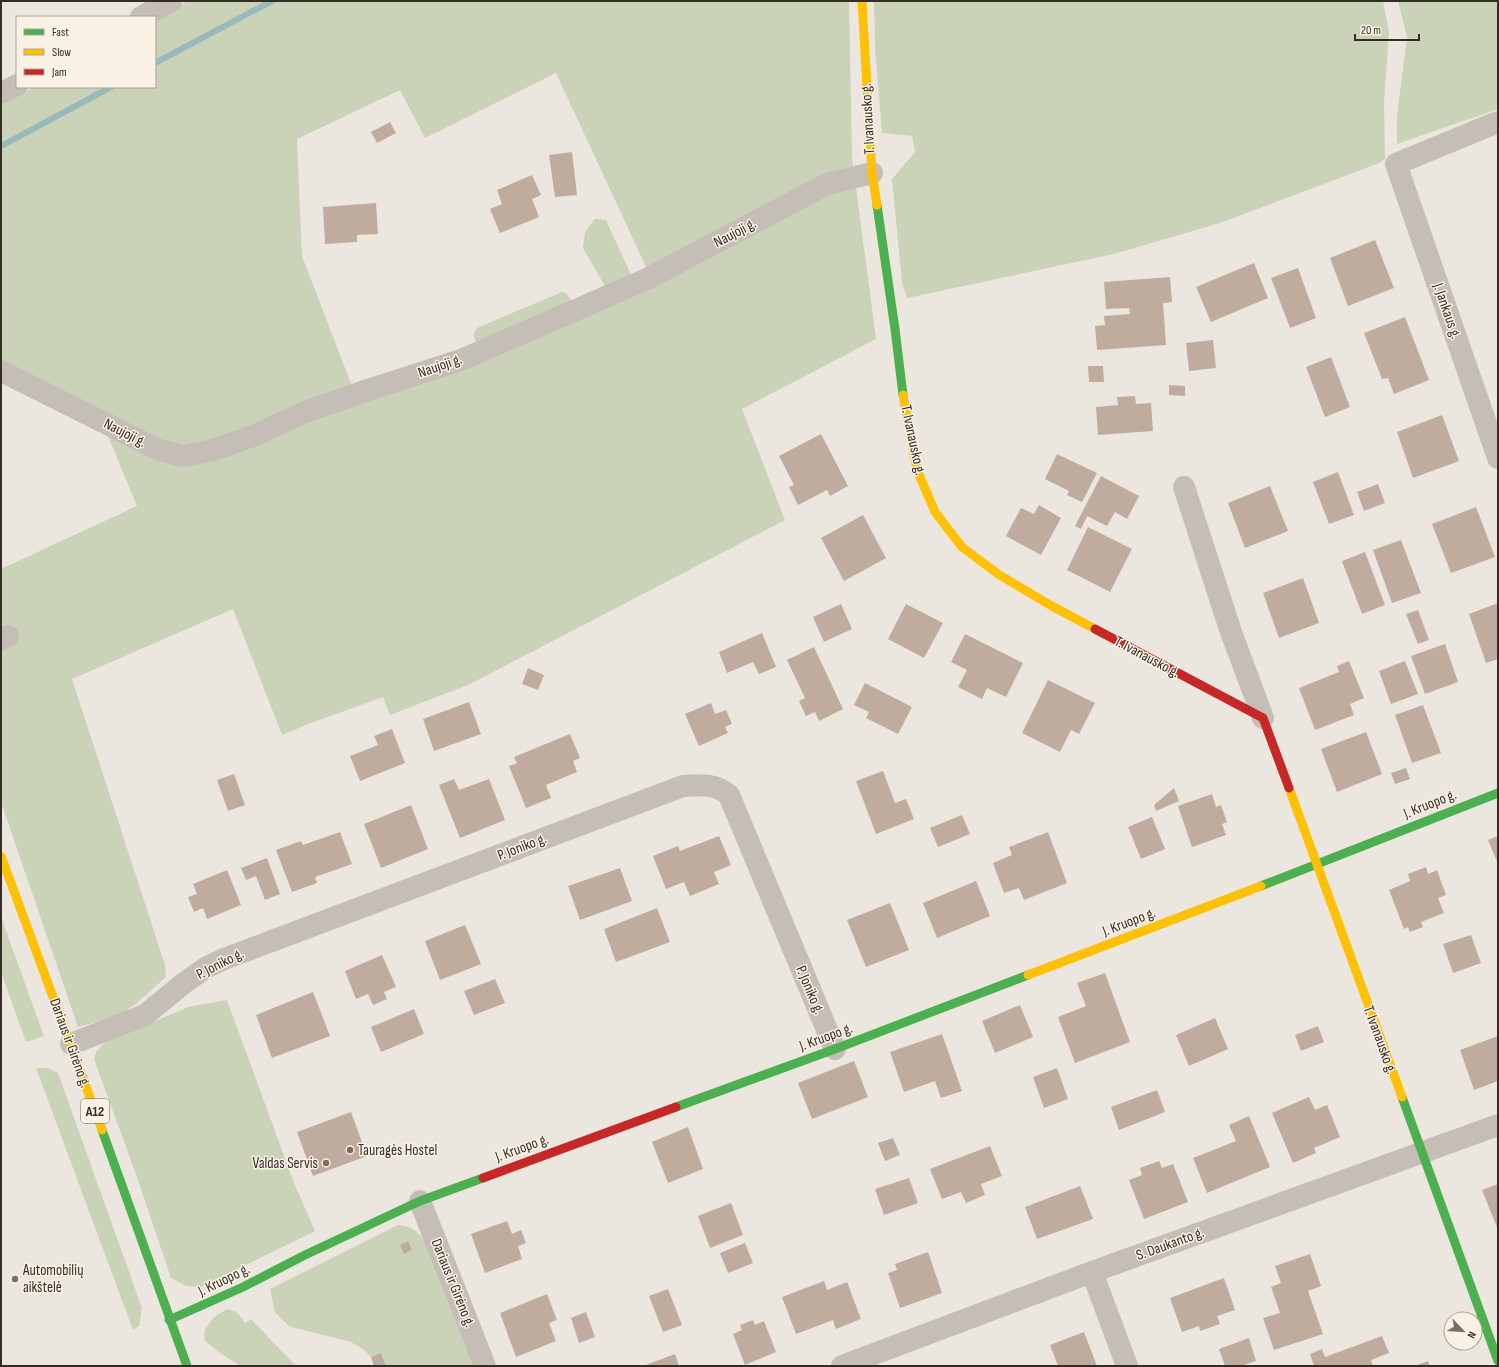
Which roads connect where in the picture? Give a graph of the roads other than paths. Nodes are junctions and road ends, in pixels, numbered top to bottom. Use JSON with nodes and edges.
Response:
{"nodes":[{"id":1,"x":862,"y":1,"type":"edge"},
{"id":2,"x":166,"y":2,"type":"edge"},
{"id":3,"x":143,"y":16,"type":"edge"},
{"id":4,"x":16,"y":85,"type":"edge"},
{"id":5,"x":1,"y":93,"type":"edge"},
{"id":6,"x":1498,"y":122,"type":"edge"},
{"id":7,"x":872,"y":173,"type":"junction"},
{"id":8,"x":1,"y":371,"type":"edge"},
{"id":9,"x":1498,"y":458,"type":"edge"},
{"id":10,"x":1184,"y":486,"type":"dead end"},
{"id":11,"x":1263,"y":718,"type":"junction"},
{"id":12,"x":1498,"y":793,"type":"edge"},
{"id":13,"x":1,"y":856,"type":"edge"},
{"id":14,"x":1318,"y":864,"type":"junction"},
{"id":15,"x":71,"y":1044,"type":"junction"},
{"id":16,"x":835,"y":1049,"type":"junction"},
{"id":17,"x":1498,"y":1125,"type":"edge"},
{"id":18,"x":1421,"y":1153,"type":"junction"},
{"id":19,"x":420,"y":1201,"type":"junction"},
{"id":20,"x":1092,"y":1272,"type":"junction"},
{"id":21,"x":170,"y":1320,"type":"junction"},
{"id":22,"x":1498,"y":1361,"type":"edge"},
{"id":23,"x":186,"y":1366,"type":"edge"},
{"id":24,"x":485,"y":1366,"type":"edge"},
{"id":25,"x":842,"y":1366,"type":"edge"},
{"id":26,"x":1127,"y":1366,"type":"edge"}],
"edges":[{"from":1,"to":7,"type":"main road","name":"T. Ivanausko g."},
{"from":2,"to":3,"type":"street"},
{"from":4,"to":5,"type":"street"},
{"from":6,"to":9,"type":"street","name":"J. Jankaus g."},
{"from":7,"to":8,"type":"street","name":"Naujoji g."},
{"from":7,"to":11,"type":"main road","name":"T. Ivanausko g."},
{"from":10,"to":11,"type":"street","name":"T. Ivanausko g."},
{"from":11,"to":14,"type":"main road","name":"T. Ivanausko g."},
{"from":12,"to":14,"type":"main road","name":"J. Kruopo g."},
{"from":13,"to":15,"type":"main road","name":"Dariaus ir Girėno g.","number":"A12"},
{"from":14,"to":16,"type":"main road","name":"J. Kruopo g."},
{"from":14,"to":18,"type":"main road","name":"T. Ivanausko g."},
{"from":15,"to":16,"type":"street","name":"P. Joniko g."},
{"from":15,"to":21,"type":"main road","name":"Dariaus ir Girėno g.","number":"A12"},
{"from":16,"to":19,"type":"main road","name":"J. Kruopo g."},
{"from":17,"to":18,"type":"street","name":"S. Daukanto g."},
{"from":18,"to":20,"type":"street","name":"S. Daukanto g."},
{"from":18,"to":22,"type":"main road","name":"T. Ivanausko g."},
{"from":19,"to":21,"type":"main road","name":"J. Kruopo g."},
{"from":19,"to":24,"type":"street","name":"Dariaus ir Girėno g."},
{"from":20,"to":25,"type":"street","name":"S. Daukanto g."},
{"from":20,"to":26,"type":"street"},
{"from":21,"to":23,"type":"main road","name":"Dariaus ir Girėno g.","number":"A12"}]}
